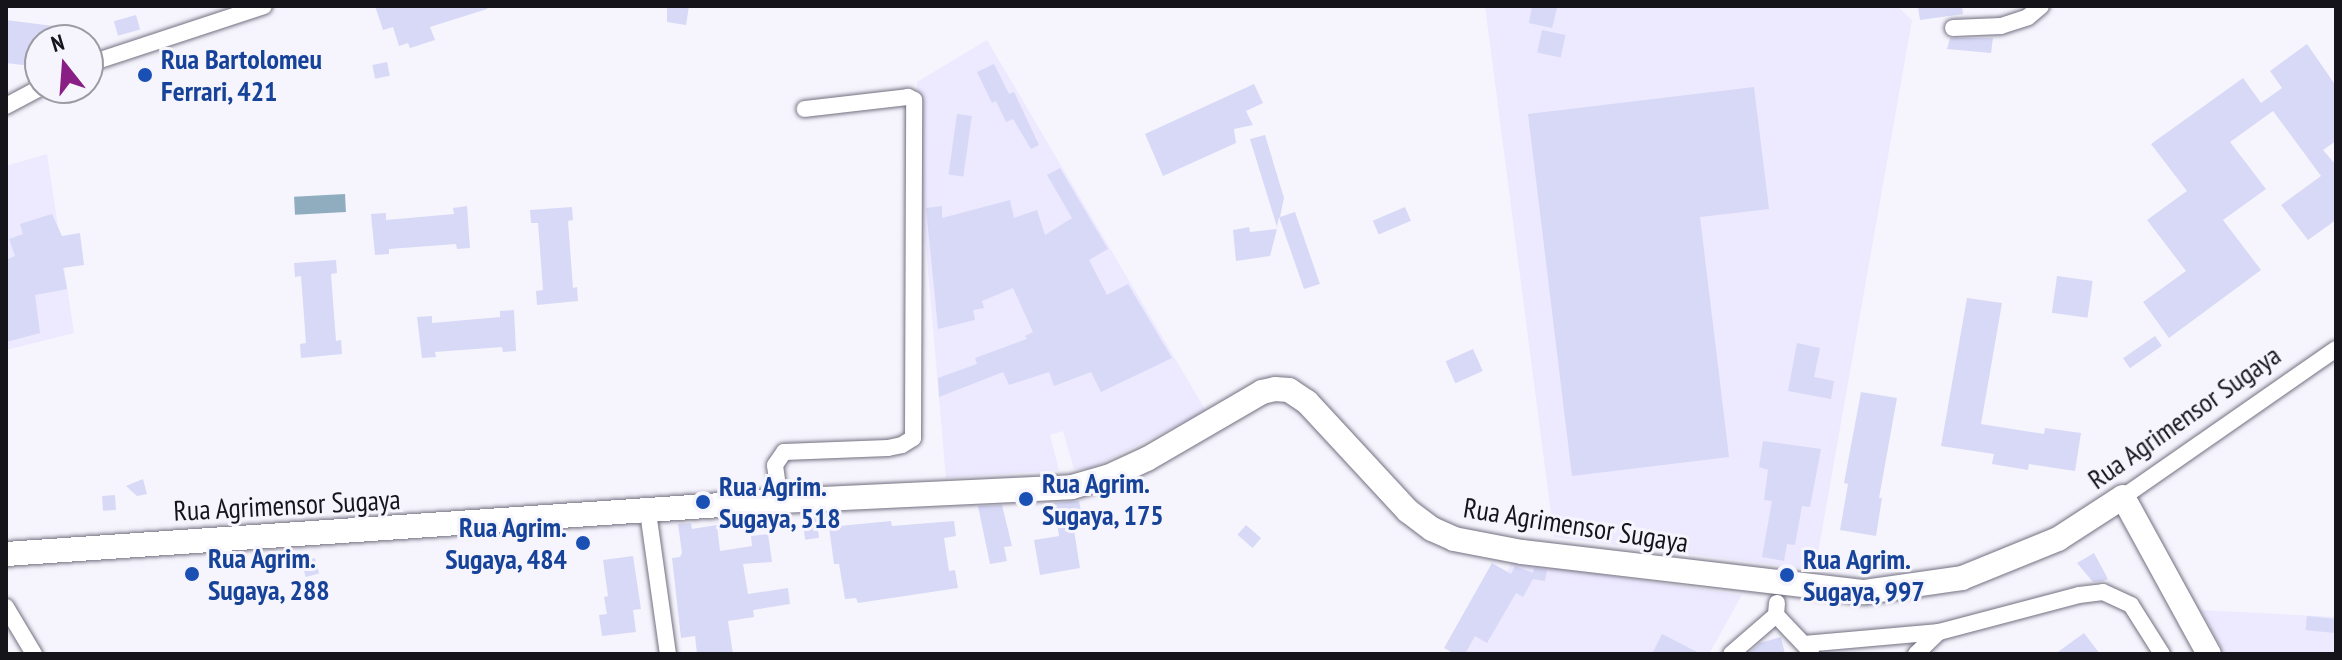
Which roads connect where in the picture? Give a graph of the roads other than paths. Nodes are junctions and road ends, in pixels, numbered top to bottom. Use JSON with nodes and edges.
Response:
{"nodes":[{"id":1,"x":264,"y":6,"type":"edge"},
{"id":2,"x":2041,"y":6,"type":"edge"},
{"id":3,"x":1953,"y":28,"type":"dead end"},
{"id":4,"x":104,"y":59,"type":"edge"},
{"id":5,"x":24,"y":96,"type":"edge"},
{"id":6,"x":6,"y":106,"type":"edge"},
{"id":7,"x":805,"y":109,"type":"dead end"},
{"id":8,"x":2336,"y":349,"type":"edge"},
{"id":9,"x":2123,"y":497,"type":"junction"},
{"id":10,"x":780,"y":501,"type":"junction"},
{"id":11,"x":648,"y":512,"type":"junction"},
{"id":12,"x":6,"y":554,"type":"edge"},
{"id":13,"x":1778,"y":599,"type":"junction"},
{"id":14,"x":6,"y":607,"type":"edge"},
{"id":15,"x":1939,"y":632,"type":"junction"},
{"id":16,"x":1808,"y":649,"type":"edge"},
{"id":17,"x":34,"y":654,"type":"edge"},
{"id":18,"x":668,"y":654,"type":"edge"},
{"id":19,"x":1731,"y":654,"type":"edge"},
{"id":20,"x":1916,"y":654,"type":"edge"},
{"id":21,"x":2162,"y":654,"type":"edge"},
{"id":22,"x":2209,"y":654,"type":"edge"}],
"edges":[{"from":1,"to":4,"type":"street"},
{"from":2,"to":3,"type":"street"},
{"from":5,"to":6,"type":"street"},
{"from":7,"to":10,"type":"street"},
{"from":8,"to":9,"type":"street","name":"Rua Agrimensor Sugaya"},
{"from":9,"to":13,"type":"main road","name":"Rua Agrimensor Sugaya"},
{"from":9,"to":22,"type":"main road"},
{"from":10,"to":11,"type":"main road","name":"Rua Agrimensor Sugaya"},
{"from":10,"to":13,"type":"main road","name":"Rua Agrimensor Sugaya"},
{"from":11,"to":12,"type":"main road","name":"Rua Agrimensor Sugaya"},
{"from":11,"to":18,"type":"street"},
{"from":13,"to":16,"type":"street"},
{"from":13,"to":19,"type":"street"},
{"from":14,"to":17,"type":"street"},
{"from":15,"to":16,"type":"street"},
{"from":15,"to":20,"type":"street"},
{"from":15,"to":21,"type":"street"}]}
